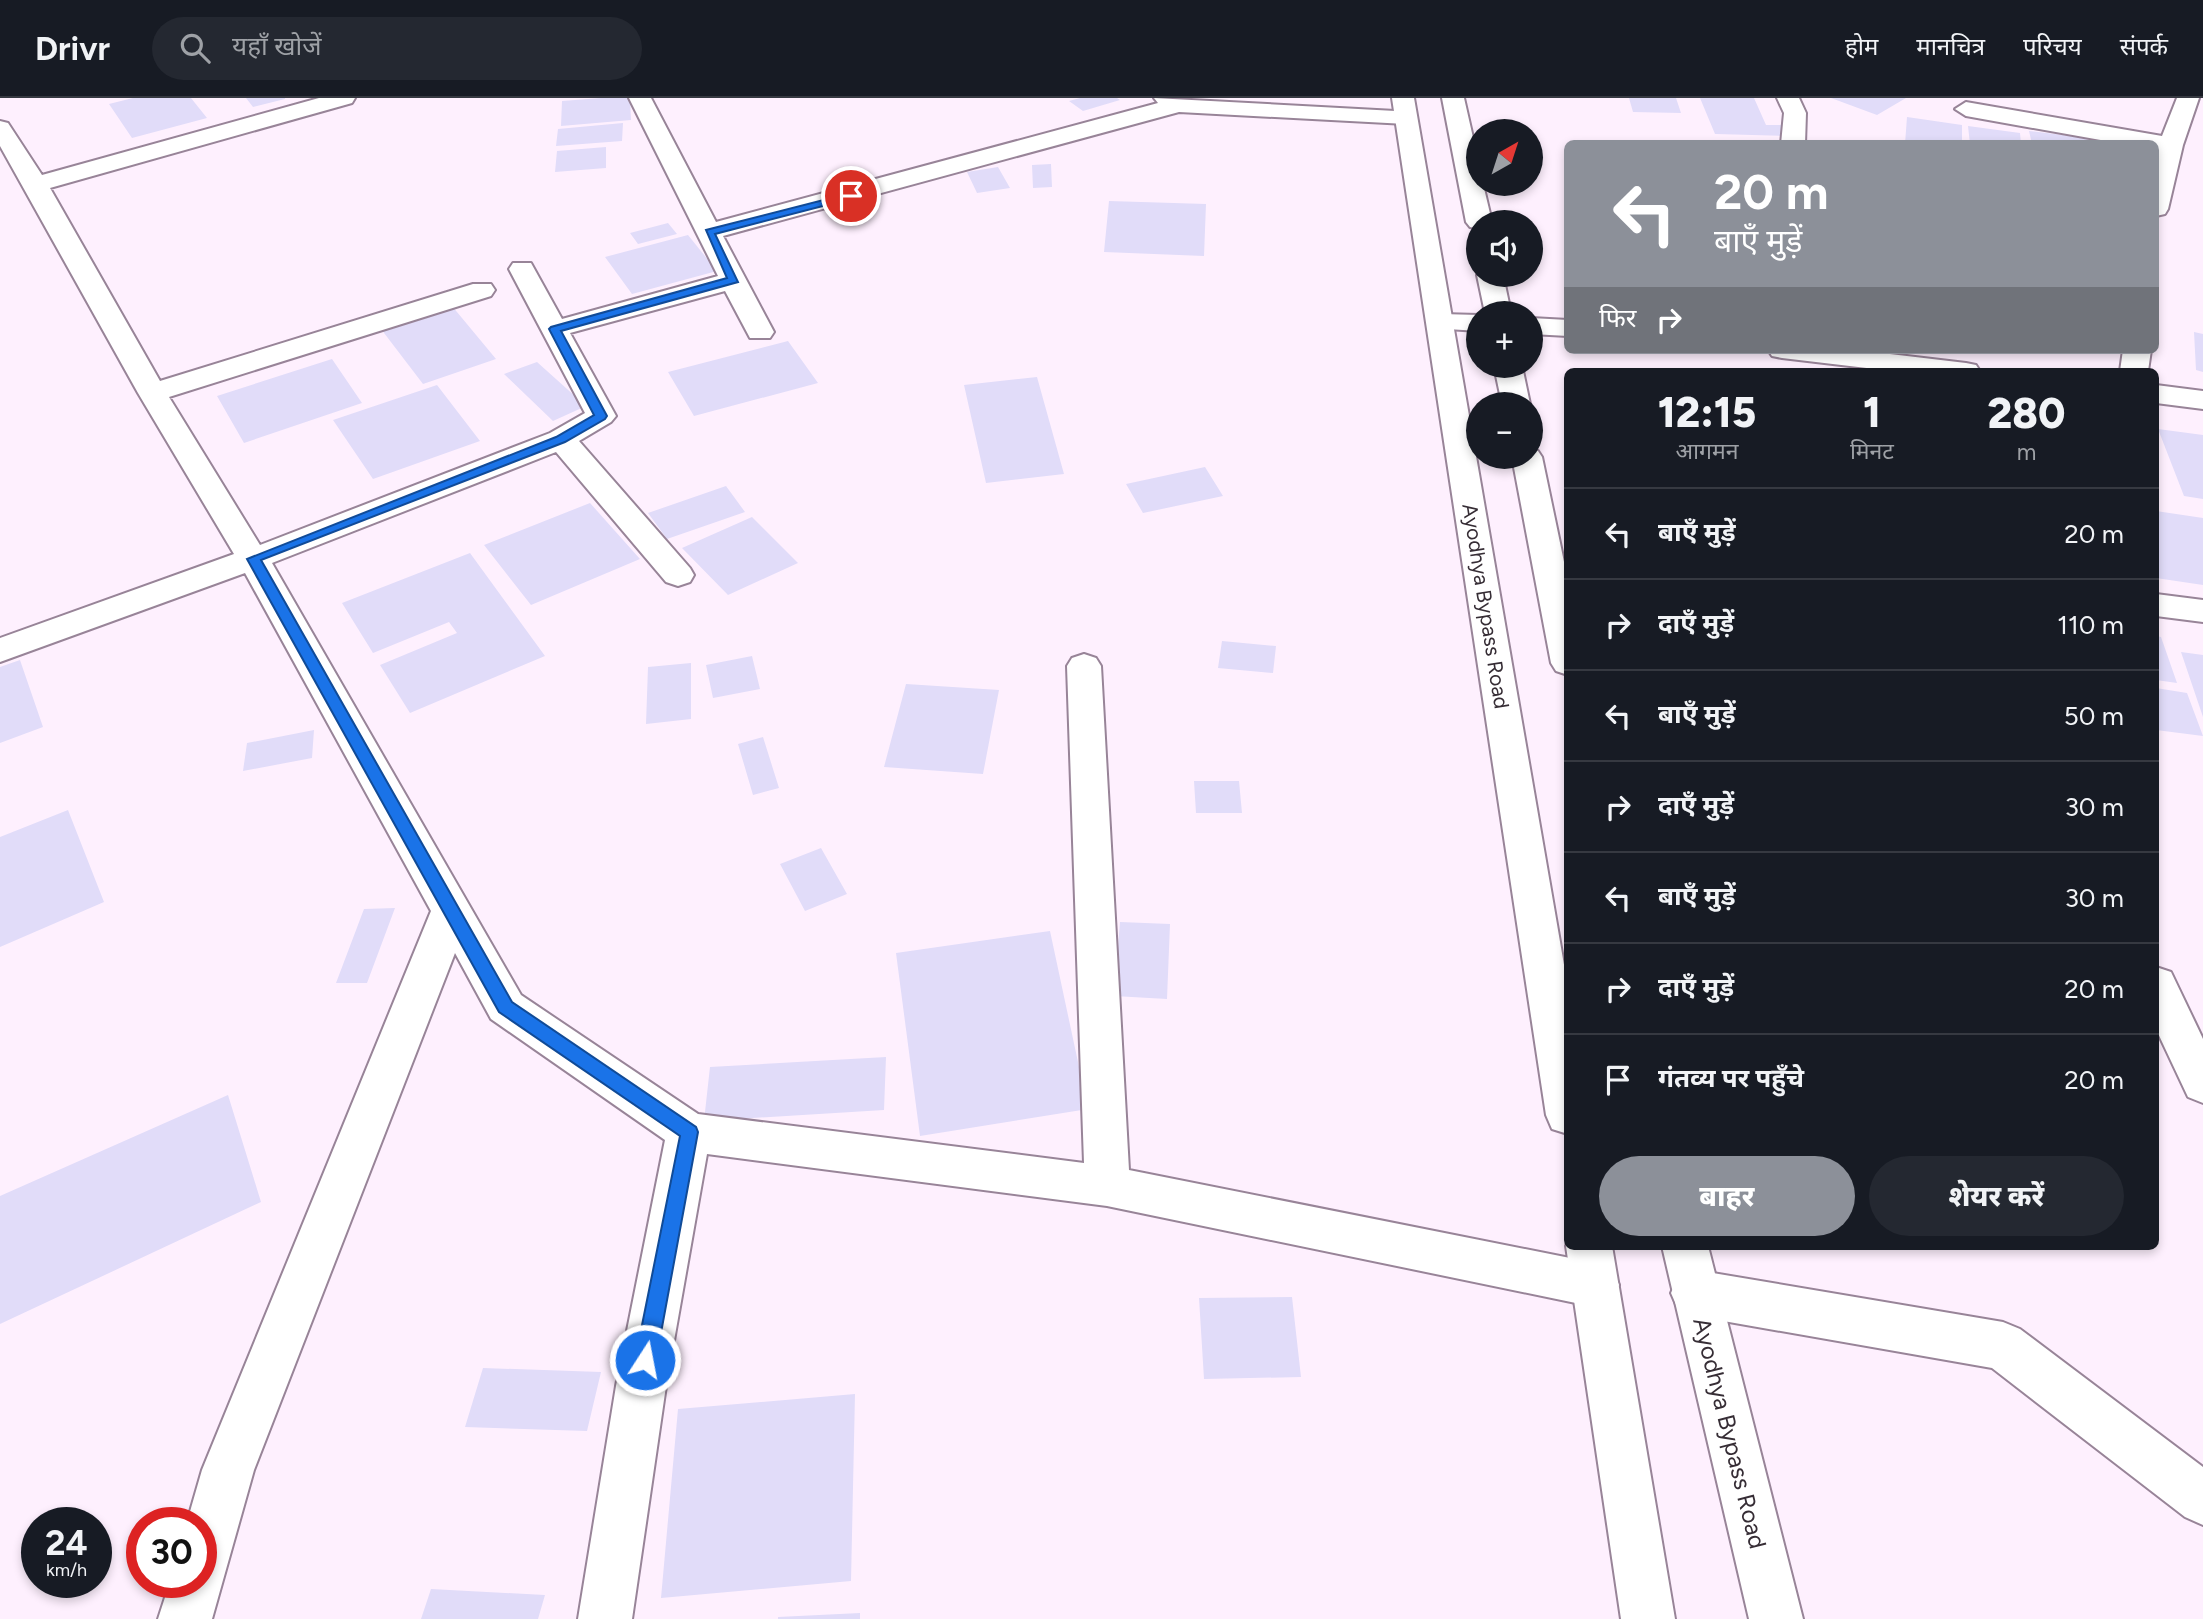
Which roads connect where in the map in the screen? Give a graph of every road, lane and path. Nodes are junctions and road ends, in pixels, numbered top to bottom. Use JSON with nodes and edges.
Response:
{"nodes":[{"id":1,"x":344,"y":98,"type":"edge"},
{"id":2,"x":640,"y":98,"type":"edge"},
{"id":3,"x":1453,"y":98,"type":"edge"},
{"id":4,"x":1814,"y":98,"type":"edge"},
{"id":5,"x":2188,"y":98,"type":"edge"},
{"id":6,"x":1171,"y":101,"type":"edge"},
{"id":7,"x":1230,"y":103,"type":"edge"},
{"id":8,"x":1792,"y":105,"type":"edge"},
{"id":9,"x":1404,"y":108,"type":"edge"},
{"id":10,"x":1966,"y":109,"type":"dead end"},
{"id":11,"x":0,"y":128,"type":"edge"},
{"id":12,"x":1793,"y":140,"type":"edge"},
{"id":13,"x":2143,"y":140,"type":"edge"},
{"id":14,"x":2159,"y":143,"type":"edge"},
{"id":15,"x":2171,"y":145,"type":"junction"},
{"id":16,"x":36,"y":184,"type":"junction"},
{"id":17,"x":2159,"y":196,"type":"edge"},
{"id":18,"x":1476,"y":210,"type":"edge"},
{"id":19,"x":709,"y":232,"type":"junction"},
{"id":20,"x":522,"y":269,"type":"dead end"},
{"id":21,"x":734,"y":280,"type":"junction"},
{"id":22,"x":482,"y":290,"type":"dead end"},
{"id":23,"x":1441,"y":322,"type":"junction"},
{"id":24,"x":1466,"y":323,"type":"edge"},
{"id":25,"x":1543,"y":327,"type":"edge"},
{"id":26,"x":1564,"y":328,"type":"edge"},
{"id":27,"x":555,"y":329,"type":"junction"},
{"id":28,"x":760,"y":332,"type":"dead end"},
{"id":29,"x":1811,"y":354,"type":"edge"},
{"id":30,"x":1855,"y":360,"type":"edge"},
{"id":31,"x":1936,"y":368,"type":"edge"},
{"id":32,"x":152,"y":393,"type":"junction"},
{"id":33,"x":2159,"y":394,"type":"edge"},
{"id":34,"x":2203,"y":400,"type":"edge"},
{"id":35,"x":561,"y":439,"type":"junction"},
{"id":36,"x":1529,"y":469,"type":"edge"},
{"id":37,"x":253,"y":559,"type":"junction"},
{"id":38,"x":678,"y":575,"type":"dead end"},
{"id":39,"x":2159,"y":606,"type":"edge"},
{"id":40,"x":2203,"y":611,"type":"edge"},
{"id":41,"x":1564,"y":643,"type":"edge"},
{"id":42,"x":0,"y":650,"type":"edge"},
{"id":43,"x":1084,"y":666,"type":"dead end"},
{"id":44,"x":452,"y":909,"type":"junction"},
{"id":45,"x":2159,"y":990,"type":"edge"},
{"id":46,"x":2203,"y":1084,"type":"edge"},
{"id":47,"x":1564,"y":1090,"type":"edge"},
{"id":48,"x":689,"y":1132,"type":"junction"},
{"id":49,"x":1107,"y":1186,"type":"junction"},
{"id":50,"x":1592,"y":1265,"type":"edge"},
{"id":51,"x":1690,"y":1269,"type":"edge"},
{"id":52,"x":2203,"y":1499,"type":"edge"},
{"id":53,"x":217,"y":1509,"type":"edge"},
{"id":54,"x":192,"y":1598,"type":"edge"},
{"id":55,"x":185,"y":1619,"type":"edge"},
{"id":56,"x":605,"y":1619,"type":"edge"},
{"id":57,"x":1648,"y":1619,"type":"edge"},
{"id":58,"x":1776,"y":1619,"type":"edge"}],
"edges":[{"from":1,"to":16,"type":"street"},
{"from":2,"to":19,"type":"street"},
{"from":3,"to":18,"type":"street"},
{"from":4,"to":8,"type":"street"},
{"from":5,"to":15,"type":"street"},
{"from":6,"to":7,"type":"street"},
{"from":6,"to":19,"type":"street"},
{"from":7,"to":9,"type":"street"},
{"from":8,"to":12,"type":"street"},
{"from":9,"to":23,"type":"street","name":"Ayodhya Bypass Road"},
{"from":10,"to":13,"type":"street"},
{"from":11,"to":16,"type":"street"},
{"from":14,"to":15,"type":"street"},
{"from":15,"to":17,"type":"street"},
{"from":16,"to":32,"type":"street"},
{"from":19,"to":21,"type":"street"},
{"from":20,"to":27,"type":"street"},
{"from":21,"to":27,"type":"street"},
{"from":21,"to":28,"type":"street"},
{"from":22,"to":32,"type":"street"},
{"from":23,"to":24,"type":"street"},
{"from":23,"to":47,"type":"street","name":"Ayodhya Bypass Road"},
{"from":25,"to":26,"type":"street"},
{"from":27,"to":35,"type":"street"},
{"from":29,"to":30,"type":"street"},
{"from":30,"to":31,"type":"street"},
{"from":32,"to":37,"type":"street"},
{"from":33,"to":34,"type":"street"},
{"from":35,"to":37,"type":"street"},
{"from":35,"to":38,"type":"street"},
{"from":36,"to":41,"type":"street"},
{"from":37,"to":42,"type":"street"},
{"from":37,"to":44,"type":"street"},
{"from":39,"to":40,"type":"street"},
{"from":43,"to":49,"type":"street"},
{"from":44,"to":48,"type":"street"},
{"from":44,"to":53,"type":"street"},
{"from":45,"to":46,"type":"street"},
{"from":48,"to":49,"type":"street"},
{"from":48,"to":56,"type":"street"},
{"from":49,"to":50,"type":"street"},
{"from":50,"to":57,"type":"street"},
{"from":51,"to":52,"type":"street"},
{"from":51,"to":58,"type":"street","name":"Ayodhya Bypass Road"},
{"from":54,"to":55,"type":"street"}]}
